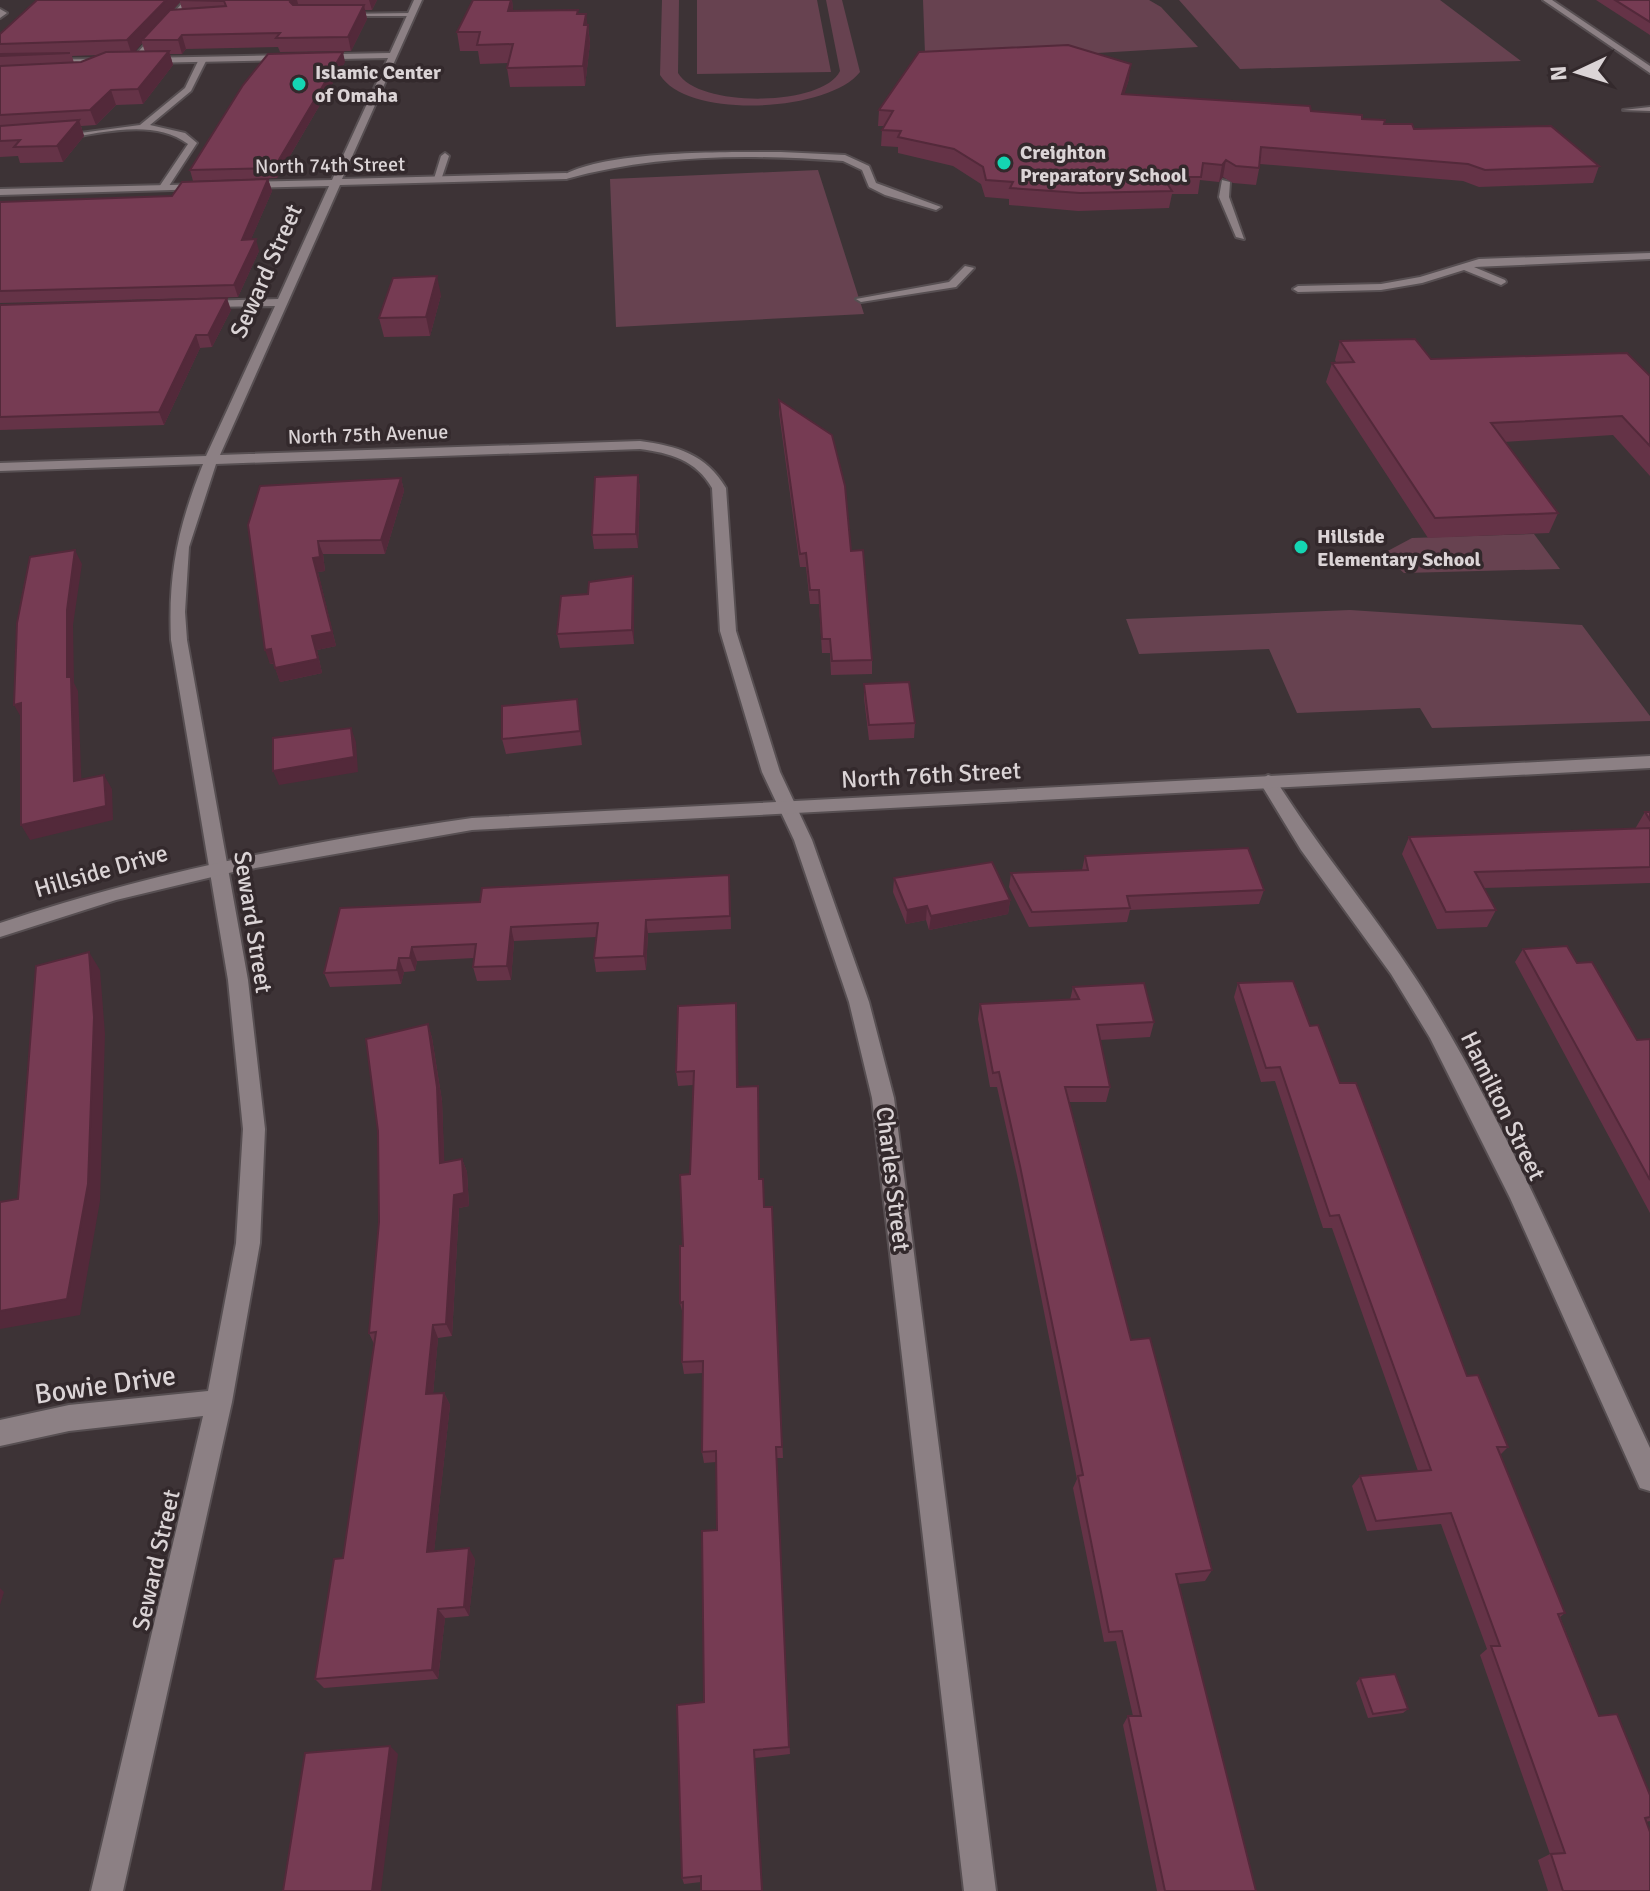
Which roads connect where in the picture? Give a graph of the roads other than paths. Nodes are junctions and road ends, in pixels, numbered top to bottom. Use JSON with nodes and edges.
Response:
{"nodes":[{"id":1,"x":189,"y":0,"type":"edge"},
{"id":2,"x":1547,"y":0,"type":"edge"},
{"id":3,"x":415,"y":7,"type":"edge"},
{"id":4,"x":332,"y":16,"type":"edge"},
{"id":5,"x":169,"y":19,"type":"junction"},
{"id":6,"x":183,"y":19,"type":"edge"},
{"id":7,"x":393,"y":55,"type":"junction"},
{"id":8,"x":203,"y":59,"type":"junction"},
{"id":9,"x":132,"y":60,"type":"junction"},
{"id":10,"x":113,"y":61,"type":"junction"},
{"id":11,"x":0,"y":63,"type":"edge"},
{"id":12,"x":1650,"y":70,"type":"edge"},
{"id":13,"x":86,"y":72,"type":"edge"},
{"id":14,"x":1650,"y":109,"type":"edge"},
{"id":15,"x":1627,"y":110,"type":"dead end"},
{"id":16,"x":141,"y":128,"type":"junction"},
{"id":17,"x":44,"y":136,"type":"edge"},
{"id":18,"x":445,"y":156,"type":"dead end"},
{"id":19,"x":566,"y":176,"type":"joint"},
{"id":20,"x":436,"y":180,"type":"junction"},
{"id":21,"x":1225,"y":182,"type":"edge"},
{"id":22,"x":334,"y":183,"type":"junction"},
{"id":23,"x":212,"y":186,"type":"edge"},
{"id":24,"x":228,"y":186,"type":"edge"},
{"id":25,"x":164,"y":187,"type":"junction"},
{"id":26,"x":0,"y":192,"type":"edge"},
{"id":27,"x":936,"y":207,"type":"dead end"},
{"id":28,"x":1241,"y":237,"type":"dead end"},
{"id":29,"x":1650,"y":256,"type":"edge"},
{"id":30,"x":1465,"y":267,"type":"junction"},
{"id":31,"x":969,"y":268,"type":"dead end"},
{"id":32,"x":1501,"y":282,"type":"dead end"},
{"id":33,"x":1298,"y":289,"type":"dead end"},
{"id":34,"x":861,"y":299,"type":"dead end"},
{"id":35,"x":281,"y":302,"type":"junction"},
{"id":36,"x":187,"y":304,"type":"edge"},
{"id":37,"x":211,"y":460,"type":"junction"},
{"id":38,"x":0,"y":467,"type":"edge"},
{"id":39,"x":719,"y":488,"type":"joint"},
{"id":40,"x":1650,"y":762,"type":"edge"},
{"id":41,"x":1268,"y":781,"type":"junction"},
{"id":42,"x":788,"y":806,"type":"junction"},
{"id":43,"x":218,"y":867,"type":"junction"},
{"id":44,"x":0,"y":930,"type":"edge"},
{"id":45,"x":219,"y":1402,"type":"junction"},
{"id":46,"x":0,"y":1433,"type":"edge"},
{"id":47,"x":1650,"y":1478,"type":"edge"},
{"id":48,"x":107,"y":1891,"type":"edge"},
{"id":49,"x":980,"y":1891,"type":"edge"}],
"edges":[{"from":1,"to":5,"type":"lane"},
{"from":2,"to":12,"type":"street"},
{"from":3,"to":4,"type":"lane"},
{"from":3,"to":7,"type":"street","name":"Seward Street"},
{"from":5,"to":6,"type":"lane"},
{"from":5,"to":9,"type":"lane"},
{"from":7,"to":8,"type":"street"},
{"from":7,"to":22,"type":"street","name":"Seward Street"},
{"from":8,"to":9,"type":"street"},
{"from":8,"to":16,"type":"lane"},
{"from":9,"to":10,"type":"street"},
{"from":10,"to":11,"type":"street"},
{"from":10,"to":13,"type":"lane"},
{"from":14,"to":15,"type":"lane"},
{"from":16,"to":17,"type":"lane"},
{"from":16,"to":25,"type":"lane"},
{"from":18,"to":20,"type":"lane"},
{"from":19,"to":20,"type":"street","name":"North 74th Street"},
{"from":19,"to":27,"type":"lane"},
{"from":20,"to":22,"type":"street","name":"North 74th Street"},
{"from":21,"to":28,"type":"lane"},
{"from":22,"to":24,"type":"street","name":"North 74th Street"},
{"from":22,"to":35,"type":"street","name":"Seward Street"},
{"from":23,"to":25,"type":"street"},
{"from":25,"to":26,"type":"street"},
{"from":29,"to":30,"type":"lane"},
{"from":30,"to":32,"type":"lane"},
{"from":30,"to":33,"type":"lane"},
{"from":31,"to":34,"type":"lane"},
{"from":35,"to":36,"type":"street"},
{"from":35,"to":37,"type":"street","name":"Seward Street"},
{"from":37,"to":38,"type":"street","name":"North 75th Avenue"},
{"from":37,"to":39,"type":"street","name":"North 75th Avenue"},
{"from":37,"to":43,"type":"street","name":"Seward Street"},
{"from":39,"to":42,"type":"street","name":"Charles Street"},
{"from":40,"to":41,"type":"street","name":"North 76th Street"},
{"from":41,"to":42,"type":"street","name":"North 76th Street"},
{"from":41,"to":47,"type":"street","name":"Hamilton Street"},
{"from":42,"to":43,"type":"street","name":"North 76th Street"},
{"from":42,"to":49,"type":"street","name":"Charles Street"},
{"from":43,"to":44,"type":"street","name":"Hillside Drive"},
{"from":43,"to":45,"type":"street","name":"Seward Street"},
{"from":45,"to":46,"type":"street","name":"Bowie Drive"},
{"from":45,"to":48,"type":"street","name":"Seward Street"}]}
